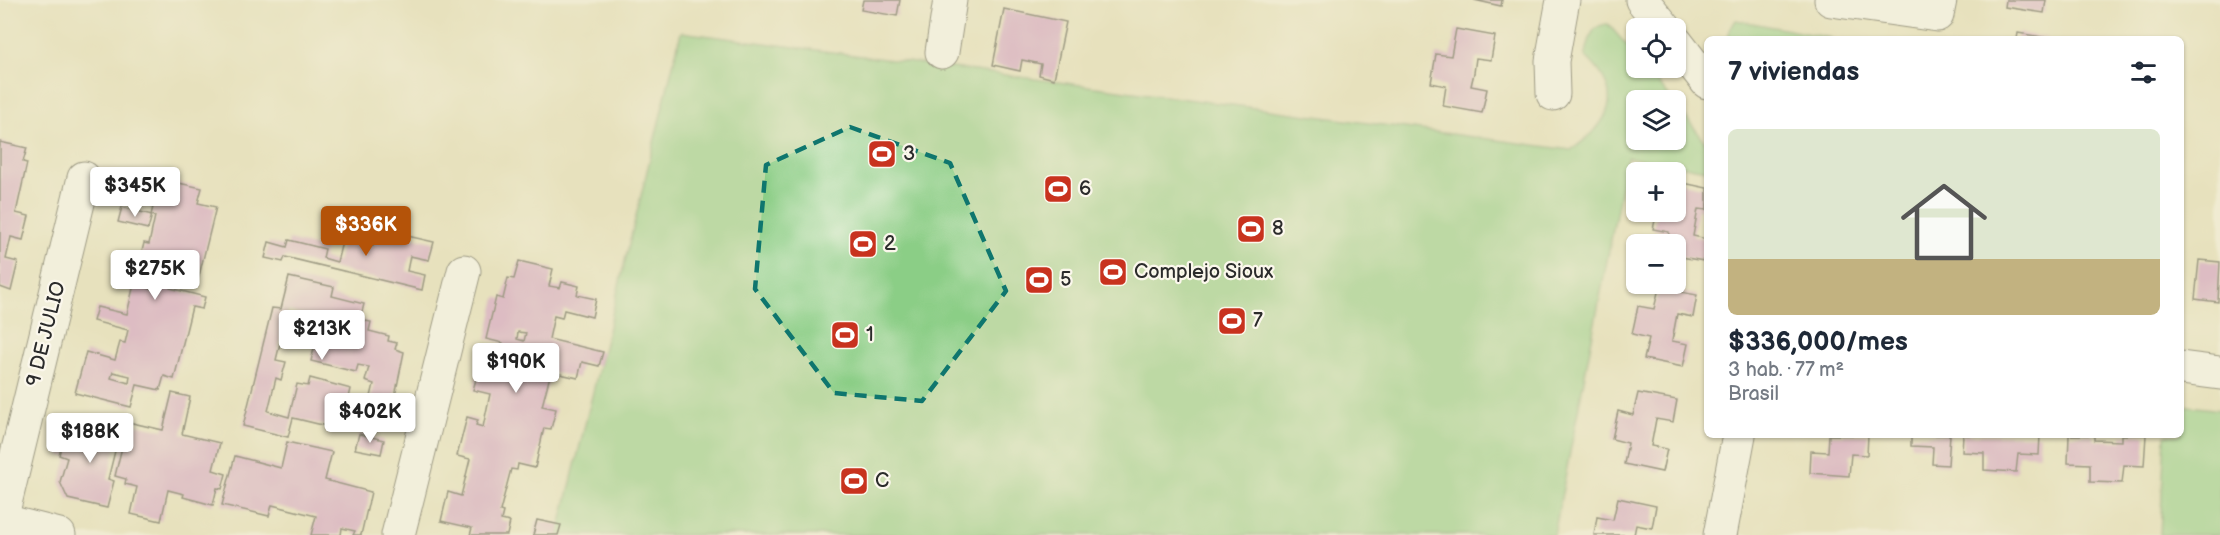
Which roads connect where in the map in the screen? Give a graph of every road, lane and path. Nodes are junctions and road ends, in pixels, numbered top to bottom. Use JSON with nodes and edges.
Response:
{"nodes":[{"id":1,"x":950,"y":0,"type":"edge"},
{"id":2,"x":1563,"y":0,"type":"edge"},
{"id":3,"x":1642,"y":0,"type":"edge"},
{"id":4,"x":1832,"y":0,"type":"edge"},
{"id":5,"x":1939,"y":8,"type":"edge"},
{"id":6,"x":1657,"y":18,"type":"edge"},
{"id":7,"x":942,"y":52,"type":"dead end"},
{"id":8,"x":1686,"y":55,"type":"edge"},
{"id":9,"x":1704,"y":78,"type":"edge"},
{"id":10,"x":1553,"y":94,"type":"dead end"},
{"id":11,"x":84,"y":178,"type":"dead end"},
{"id":12,"x":464,"y":271,"type":"dead end"},
{"id":13,"x":2184,"y":368,"type":"edge"},
{"id":14,"x":2220,"y":373,"type":"edge"},
{"id":15,"x":1738,"y":438,"type":"edge"},
{"id":16,"x":0,"y":522,"type":"edge"},
{"id":17,"x":59,"y":535,"type":"edge"},
{"id":18,"x":398,"y":535,"type":"edge"},
{"id":19,"x":1720,"y":535,"type":"edge"}],
"edges":[{"from":1,"to":7,"type":"street"},
{"from":2,"to":10,"type":"street"},
{"from":3,"to":6,"type":"street"},
{"from":4,"to":5,"type":"street"},
{"from":8,"to":9,"type":"street"},
{"from":11,"to":16,"type":"street","name":"9 DE JULIO"},
{"from":12,"to":18,"type":"street"},
{"from":13,"to":14,"type":"street"},
{"from":15,"to":19,"type":"street"},
{"from":16,"to":17,"type":"street"}]}
